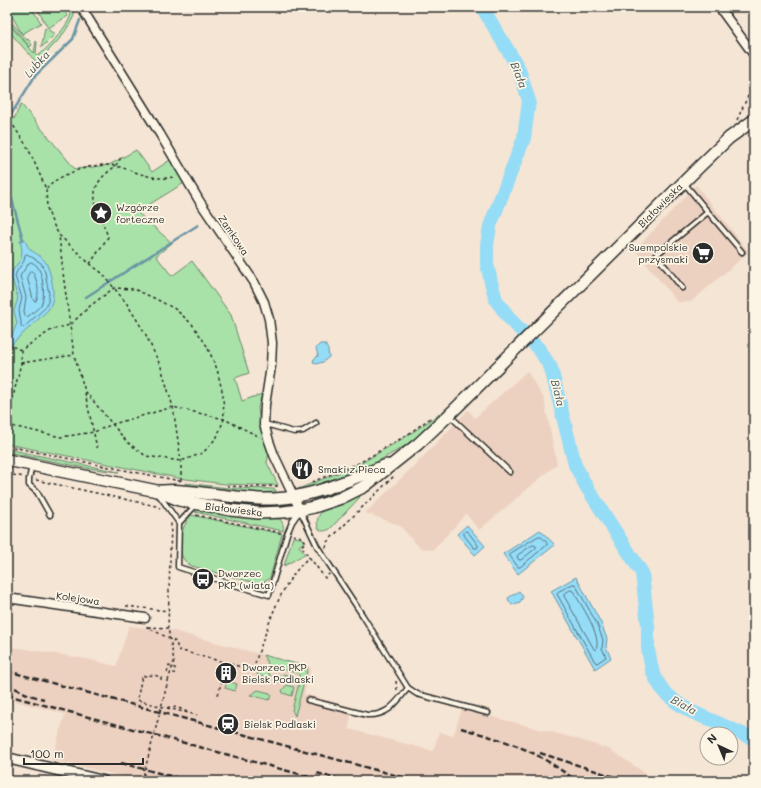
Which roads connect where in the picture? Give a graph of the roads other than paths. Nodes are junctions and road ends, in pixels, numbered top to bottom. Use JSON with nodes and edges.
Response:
{"nodes":[{"id":1,"x":81,"y":7,"type":"edge"},
{"id":2,"x":719,"y":7,"type":"edge"},
{"id":3,"x":754,"y":55,"type":"edge"},
{"id":4,"x":754,"y":120,"type":"edge"},
{"id":5,"x":683,"y":182,"type":"junction"},
{"id":6,"x":708,"y":212,"type":"junction"},
{"id":7,"x":742,"y":252,"type":"dead end"},
{"id":8,"x":682,"y":288,"type":"dead end"},
{"id":9,"x":449,"y":415,"type":"junction"},
{"id":10,"x":316,"y":423,"type":"dead end"},
{"id":11,"x":264,"y":424,"type":"junction"},
{"id":12,"x":7,"y":460,"type":"edge"},
{"id":13,"x":397,"y":461,"type":"junction"},
{"id":14,"x":32,"y":466,"type":"junction"},
{"id":15,"x":510,"y":472,"type":"dead end"},
{"id":16,"x":157,"y":491,"type":"junction"},
{"id":17,"x":206,"y":494,"type":"junction"},
{"id":18,"x":294,"y":496,"type":"junction"},
{"id":19,"x":194,"y":509,"type":"junction"},
{"id":20,"x":300,"y":510,"type":"junction"},
{"id":21,"x":50,"y":515,"type":"dead end"},
{"id":22,"x":179,"y":523,"type":"junction"},
{"id":23,"x":7,"y":598,"type":"edge"},
{"id":24,"x":145,"y":618,"type":"road end"},
{"id":25,"x":408,"y":688,"type":"junction"},
{"id":26,"x":308,"y":700,"type":"dead end"},
{"id":27,"x":488,"y":713,"type":"dead end"},
{"id":28,"x":7,"y":758,"type":"edge"},
{"id":29,"x":75,"y":778,"type":"edge"},
{"id":30,"x":103,"y":781,"type":"edge"}],
"edges":[{"from":1,"to":11,"type":"street","name":"Zamkowa"},
{"from":2,"to":3,"type":"street"},
{"from":4,"to":5,"type":"main road","name":"Białowieska"},
{"from":5,"to":6,"type":"lane"},
{"from":5,"to":9,"type":"main road","name":"Białowieska"},
{"from":6,"to":7,"type":"lane"},
{"from":6,"to":8,"type":"lane"},
{"from":9,"to":13,"type":"main road","name":"Białowieska"},
{"from":9,"to":15,"type":"lane"},
{"from":10,"to":11,"type":"lane"},
{"from":11,"to":18,"type":"street","name":"Zamkowa"},
{"from":12,"to":14,"type":"main road","name":"Białowieska"},
{"from":13,"to":18,"type":"main road","name":"Białowieska"},
{"from":13,"to":20,"type":"main road","name":"Białowieska"},
{"from":14,"to":16,"type":"main road","name":"Białowieska"},
{"from":14,"to":21,"type":"lane"},
{"from":16,"to":17,"type":"main road","name":"Białowieska"},
{"from":16,"to":19,"type":"main road","name":"Białowieska"},
{"from":16,"to":22,"type":"lane"},
{"from":17,"to":18,"type":"main road","name":"Białowieska"},
{"from":17,"to":19,"type":"lane"},
{"from":18,"to":20,"type":"street","name":"Zamkowa"},
{"from":19,"to":20,"type":"main road","name":"Białowieska"},
{"from":19,"to":22,"type":"lane"},
{"from":20,"to":22,"type":"lane"},
{"from":20,"to":25,"type":"lane"},
{"from":23,"to":24,"type":"street","name":"Kolejowa"},
{"from":25,"to":26,"type":"lane"},
{"from":25,"to":27,"type":"lane"},
{"from":28,"to":29,"type":"street"},
{"from":29,"to":30,"type":"street"}]}
